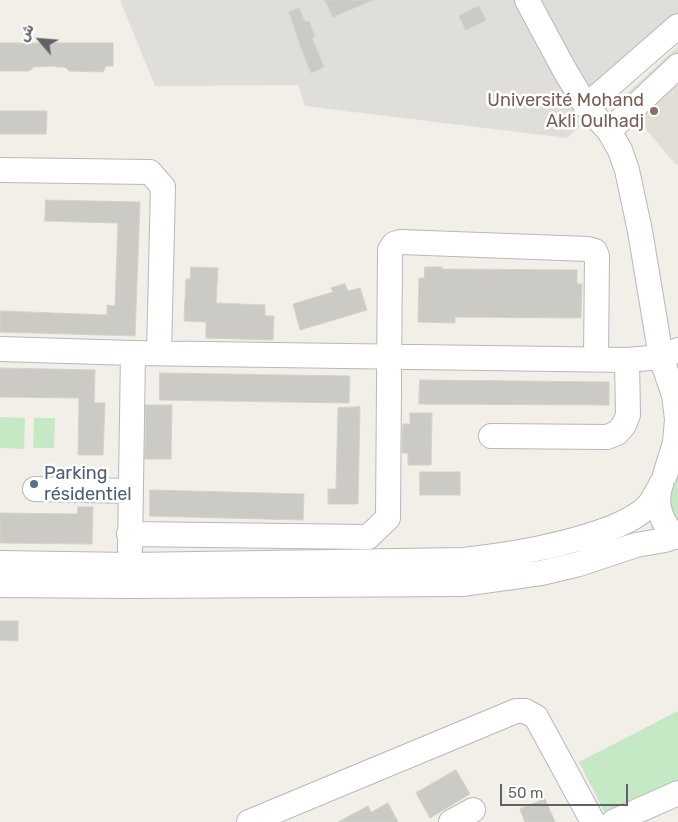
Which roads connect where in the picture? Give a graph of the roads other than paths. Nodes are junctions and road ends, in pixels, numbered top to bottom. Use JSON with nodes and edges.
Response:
{"nodes":[{"id":1,"x":527,"y":0,"type":"edge"},
{"id":2,"x":678,"y":26,"type":"edge"},
{"id":3,"x":678,"y":66,"type":"edge"},
{"id":4,"x":586,"y":106,"type":"junction"},
{"id":5,"x":609,"y":131,"type":"junction"},
{"id":6,"x":0,"y":170,"type":"edge"},
{"id":7,"x":0,"y":349,"type":"edge"},
{"id":8,"x":133,"y":353,"type":"junction"},
{"id":9,"x":159,"y":353,"type":"junction"},
{"id":10,"x":669,"y":354,"type":"edge"},
{"id":11,"x":390,"y":357,"type":"junction"},
{"id":12,"x":596,"y":359,"type":"junction"},
{"id":13,"x":627,"y":360,"type":"junction"},
{"id":14,"x":676,"y":398,"type":"edge"},
{"id":15,"x":491,"y":436,"type":"dead end"},
{"id":16,"x":668,"y":474,"type":"edge"},
{"id":17,"x":35,"y":489,"type":"dead end"},
{"id":18,"x":130,"y":491,"type":"junction"},
{"id":19,"x":129,"y":534,"type":"junction"},
{"id":20,"x":677,"y":537,"type":"edge"},
{"id":21,"x":0,"y":563,"type":"edge"},
{"id":22,"x":130,"y":576,"type":"junction"},
{"id":23,"x":0,"y":585,"type":"edge"},
{"id":24,"x":678,"y":793,"type":"edge"},
{"id":25,"x":473,"y":810,"type":"dead end"},
{"id":26,"x":250,"y":822,"type":"edge"},
{"id":27,"x":451,"y":822,"type":"edge"},
{"id":28,"x":593,"y":822,"type":"edge"},
{"id":29,"x":613,"y":822,"type":"edge"}],
"edges":[{"from":1,"to":4,"type":"street"},
{"from":2,"to":4,"type":"street"},
{"from":3,"to":5,"type":"street"},
{"from":4,"to":5,"type":"street"},
{"from":5,"to":10,"type":"street"},
{"from":6,"to":9,"type":"street"},
{"from":7,"to":8,"type":"street"},
{"from":8,"to":9,"type":"street"},
{"from":8,"to":18,"type":"street"},
{"from":9,"to":11,"type":"street"},
{"from":10,"to":13,"type":"street"},
{"from":10,"to":14,"type":"street"},
{"from":11,"to":12,"type":"street"},
{"from":11,"to":12,"type":"street"},
{"from":11,"to":19,"type":"street"},
{"from":12,"to":13,"type":"street"},
{"from":13,"to":15,"type":"street"},
{"from":14,"to":16,"type":"street"},
{"from":16,"to":20,"type":"street"},
{"from":16,"to":22,"type":"street"},
{"from":17,"to":18,"type":"street"},
{"from":18,"to":19,"type":"street"},
{"from":19,"to":22,"type":"street"},
{"from":20,"to":22,"type":"street"},
{"from":21,"to":22,"type":"street"},
{"from":22,"to":23,"type":"street"},
{"from":24,"to":29,"type":"street"},
{"from":25,"to":27,"type":"street"},
{"from":26,"to":28,"type":"street"}]}
